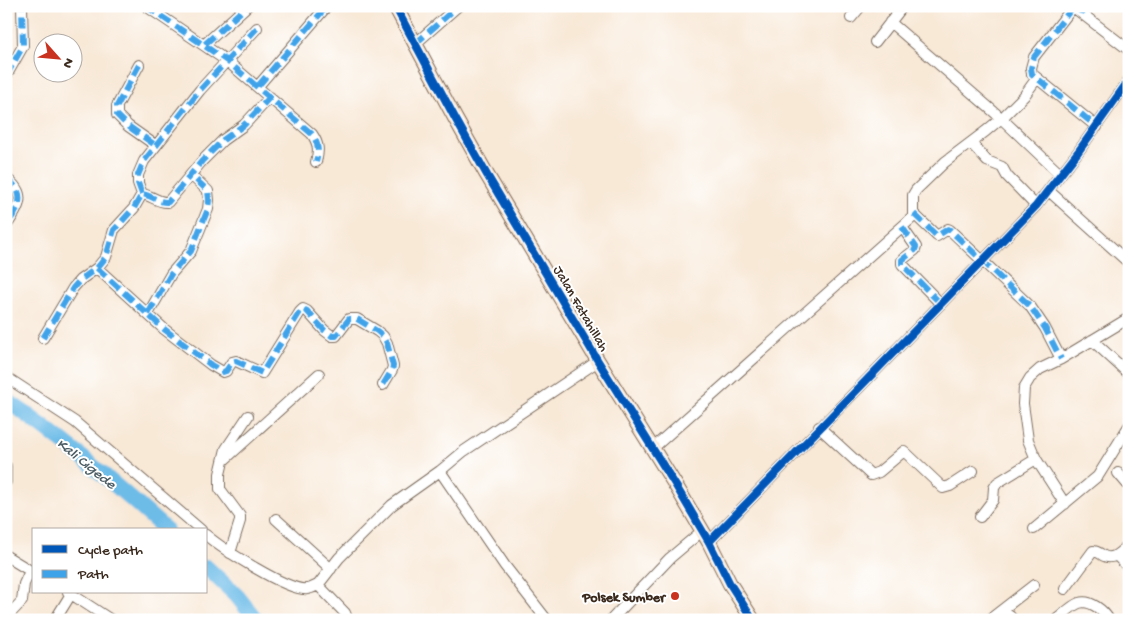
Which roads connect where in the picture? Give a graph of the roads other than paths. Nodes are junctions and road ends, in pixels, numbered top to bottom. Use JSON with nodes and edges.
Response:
{"nodes":[{"id":1,"x":22,"y":6,"type":"edge"},
{"id":2,"x":146,"y":6,"type":"edge"},
{"id":3,"x":327,"y":6,"type":"edge"},
{"id":4,"x":394,"y":6,"type":"edge"},
{"id":5,"x":458,"y":6,"type":"edge"},
{"id":6,"x":861,"y":6,"type":"edge"},
{"id":7,"x":903,"y":6,"type":"edge"},
{"id":8,"x":244,"y":7,"type":"edge"},
{"id":9,"x":1077,"y":8,"type":"edge"},
{"id":10,"x":158,"y":10,"type":"edge"},
{"id":11,"x":851,"y":18,"type":"dead end"},
{"id":12,"x":890,"y":22,"type":"junction"},
{"id":13,"x":257,"y":28,"type":"dead end"},
{"id":14,"x":875,"y":42,"type":"dead end"},
{"id":15,"x":205,"y":44,"type":"junction"},
{"id":16,"x":415,"y":44,"type":"junction"},
{"id":17,"x":1129,"y":50,"type":"edge"},
{"id":18,"x":227,"y":61,"type":"junction"},
{"id":19,"x":139,"y":65,"type":"dead end"},
{"id":20,"x":6,"y":76,"type":"edge"},
{"id":21,"x":1037,"y":78,"type":"junction"},
{"id":22,"x":1129,"y":80,"type":"edge"},
{"id":23,"x":258,"y":86,"type":"junction"},
{"id":24,"x":270,"y":97,"type":"junction"},
{"id":25,"x":1001,"y":118,"type":"junction"},
{"id":26,"x":1097,"y":127,"type":"junction"},
{"id":27,"x":971,"y":143,"type":"junction"},
{"id":28,"x":155,"y":145,"type":"junction"},
{"id":29,"x":316,"y":162,"type":"dead end"},
{"id":30,"x":1060,"y":174,"type":"junction"},
{"id":31,"x":191,"y":175,"type":"junction"},
{"id":32,"x":6,"y":178,"type":"edge"},
{"id":33,"x":1049,"y":191,"type":"junction"},
{"id":34,"x":142,"y":194,"type":"junction"},
{"id":35,"x":1036,"y":206,"type":"junction"},
{"id":36,"x":914,"y":214,"type":"junction"},
{"id":37,"x":6,"y":226,"type":"edge"},
{"id":38,"x":902,"y":227,"type":"junction"},
{"id":39,"x":982,"y":261,"type":"junction"},
{"id":40,"x":1129,"y":263,"type":"edge"},
{"id":41,"x":97,"y":268,"type":"junction"},
{"id":42,"x":941,"y":304,"type":"junction"},
{"id":43,"x":148,"y":314,"type":"junction"},
{"id":44,"x":1129,"y":318,"type":"edge"},
{"id":45,"x":43,"y":338,"type":"dead end"},
{"id":46,"x":1092,"y":340,"type":"junction"},
{"id":47,"x":1060,"y":359,"type":"junction"},
{"id":48,"x":598,"y":362,"type":"junction"},
{"id":49,"x":320,"y":374,"type":"dead end"},
{"id":50,"x":1129,"y":374,"type":"edge"},
{"id":51,"x":6,"y":377,"type":"edge"},
{"id":52,"x":383,"y":385,"type":"dead end"},
{"id":53,"x":248,"y":416,"type":"dead end"},
{"id":54,"x":1129,"y":426,"type":"edge"},
{"id":55,"x":820,"y":428,"type":"junction"},
{"id":56,"x":652,"y":449,"type":"junction"},
{"id":57,"x":1036,"y":459,"type":"junction"},
{"id":58,"x":222,"y":462,"type":"junction"},
{"id":59,"x":6,"y":466,"type":"edge"},
{"id":60,"x":440,"y":471,"type":"junction"},
{"id":61,"x":973,"y":471,"type":"dead end"},
{"id":62,"x":1118,"y":474,"type":"dead end"},
{"id":63,"x":6,"y":482,"type":"edge"},
{"id":64,"x":1129,"y":486,"type":"edge"},
{"id":65,"x":1065,"y":504,"type":"junction"},
{"id":66,"x":980,"y":517,"type":"dead end"},
{"id":67,"x":276,"y":519,"type":"dead end"},
{"id":68,"x":199,"y":528,"type":"edge"},
{"id":69,"x":1034,"y":529,"type":"dead end"},
{"id":70,"x":208,"y":536,"type":"edge"},
{"id":71,"x":705,"y":537,"type":"junction"},
{"id":72,"x":1129,"y":544,"type":"edge"},
{"id":73,"x":230,"y":552,"type":"junction"},
{"id":74,"x":1116,"y":555,"type":"junction"},
{"id":75,"x":6,"y":556,"type":"edge"},
{"id":76,"x":1129,"y":568,"type":"edge"},
{"id":77,"x":331,"y":570,"type":"junction"},
{"id":78,"x":32,"y":572,"type":"edge"},
{"id":79,"x":318,"y":585,"type":"junction"},
{"id":80,"x":1034,"y":585,"type":"dead end"},
{"id":81,"x":1065,"y":589,"type":"dead end"},
{"id":82,"x":69,"y":594,"type":"edge"},
{"id":83,"x":72,"y":594,"type":"edge"},
{"id":84,"x":1004,"y":608,"type":"junction"},
{"id":85,"x":6,"y":618,"type":"edge"},
{"id":86,"x":55,"y":620,"type":"edge"},
{"id":87,"x":111,"y":620,"type":"edge"},
{"id":88,"x":348,"y":620,"type":"edge"},
{"id":89,"x":547,"y":620,"type":"edge"},
{"id":90,"x":611,"y":620,"type":"edge"},
{"id":91,"x":753,"y":620,"type":"edge"},
{"id":92,"x":989,"y":620,"type":"edge"},
{"id":93,"x":1013,"y":620,"type":"edge"},
{"id":94,"x":1056,"y":620,"type":"edge"},
{"id":95,"x":1109,"y":620,"type":"edge"}],
"edges":[{"from":1,"to":20,"type":"street"},
{"from":2,"to":10,"type":"street"},
{"from":3,"to":23,"type":"street"},
{"from":4,"to":16,"type":"street","name":"Jalan Fatahillah"},
{"from":5,"to":16,"type":"street"},
{"from":6,"to":11,"type":"street"},
{"from":7,"to":12,"type":"street"},
{"from":8,"to":15,"type":"street"},
{"from":9,"to":17,"type":"street"},
{"from":9,"to":21,"type":"street"},
{"from":10,"to":15,"type":"street"},
{"from":12,"to":14,"type":"street"},
{"from":12,"to":25,"type":"street"},
{"from":13,"to":18,"type":"street"},
{"from":15,"to":18,"type":"street"},
{"from":16,"to":48,"type":"street","name":"Jalan Fatahillah"},
{"from":18,"to":23,"type":"street"},
{"from":18,"to":28,"type":"street"},
{"from":19,"to":28,"type":"street"},
{"from":21,"to":25,"type":"street"},
{"from":21,"to":26,"type":"street"},
{"from":22,"to":26,"type":"street"},
{"from":23,"to":24,"type":"street"},
{"from":24,"to":29,"type":"street"},
{"from":24,"to":31,"type":"street"},
{"from":25,"to":27,"type":"street"},
{"from":25,"to":30,"type":"street"},
{"from":26,"to":30,"type":"street"},
{"from":27,"to":35,"type":"street"},
{"from":27,"to":36,"type":"street"},
{"from":28,"to":34,"type":"street"},
{"from":30,"to":33,"type":"street"},
{"from":31,"to":34,"type":"street"},
{"from":31,"to":43,"type":"street"},
{"from":32,"to":37,"type":"street"},
{"from":33,"to":35,"type":"street"},
{"from":33,"to":40,"type":"street"},
{"from":34,"to":41,"type":"street"},
{"from":35,"to":39,"type":"street"},
{"from":36,"to":38,"type":"street"},
{"from":36,"to":39,"type":"street"},
{"from":38,"to":42,"type":"street"},
{"from":38,"to":56,"type":"street"},
{"from":39,"to":42,"type":"street"},
{"from":39,"to":47,"type":"street"},
{"from":41,"to":43,"type":"street"},
{"from":41,"to":45,"type":"street"},
{"from":42,"to":55,"type":"street"},
{"from":43,"to":52,"type":"street"},
{"from":44,"to":46,"type":"street"},
{"from":46,"to":47,"type":"street"},
{"from":46,"to":50,"type":"street"},
{"from":47,"to":57,"type":"street"},
{"from":48,"to":56,"type":"street","name":"Jalan Fatahillah"},
{"from":48,"to":60,"type":"street"},
{"from":49,"to":58,"type":"street"},
{"from":51,"to":68,"type":"street"},
{"from":53,"to":58,"type":"street"},
{"from":54,"to":65,"type":"street"},
{"from":55,"to":61,"type":"street"},
{"from":55,"to":71,"type":"street"},
{"from":56,"to":71,"type":"street","name":"Jalan Fatahillah"},
{"from":57,"to":65,"type":"street"},
{"from":57,"to":66,"type":"street"},
{"from":58,"to":73,"type":"street"},
{"from":59,"to":63,"type":"street"},
{"from":60,"to":77,"type":"street"},
{"from":60,"to":89,"type":"street"},
{"from":62,"to":64,"type":"street"},
{"from":65,"to":69,"type":"street"},
{"from":67,"to":77,"type":"street"},
{"from":70,"to":73,"type":"street"},
{"from":71,"to":90,"type":"street"},
{"from":71,"to":91,"type":"street","name":"Jalan Fatahillah"},
{"from":72,"to":74,"type":"street"},
{"from":73,"to":79,"type":"street"},
{"from":74,"to":76,"type":"street"},
{"from":74,"to":81,"type":"street"},
{"from":75,"to":78,"type":"street"},
{"from":77,"to":79,"type":"street"},
{"from":78,"to":85,"type":"street"},
{"from":79,"to":88,"type":"street"},
{"from":80,"to":84,"type":"street"},
{"from":82,"to":86,"type":"street"},
{"from":83,"to":87,"type":"street"},
{"from":84,"to":92,"type":"street"},
{"from":84,"to":93,"type":"street"},
{"from":94,"to":95,"type":"street"}]}
